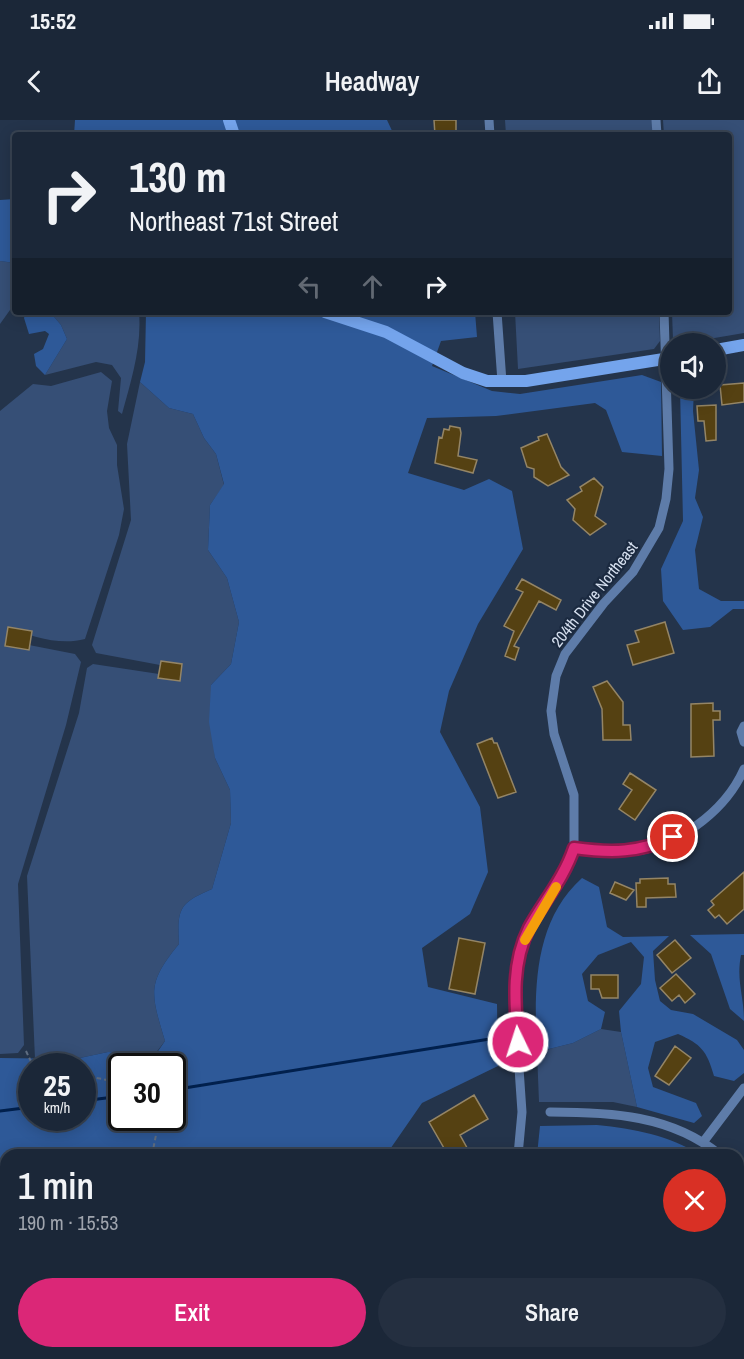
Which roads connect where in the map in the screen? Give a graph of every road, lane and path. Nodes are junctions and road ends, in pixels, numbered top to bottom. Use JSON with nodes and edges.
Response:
{"nodes":[{"id":1,"x":334,"y":315,"type":"edge"},
{"id":2,"x":497,"y":315,"type":"edge"},
{"id":3,"x":664,"y":315,"type":"edge"},
{"id":4,"x":666,"y":333,"type":"edge"},
{"id":5,"x":744,"y":345,"type":"edge"},
{"id":6,"x":726,"y":348,"type":"edge"},
{"id":7,"x":660,"y":359,"type":"edge"},
{"id":8,"x":502,"y":382,"type":"junction"},
{"id":9,"x":668,"y":399,"type":"edge"},
{"id":10,"x":744,"y":726,"type":"edge"},
{"id":11,"x":744,"y":742,"type":"edge"},
{"id":12,"x":744,"y":769,"type":"edge"},
{"id":13,"x":574,"y":848,"type":"junction"},
{"id":14,"x":744,"y":1088,"type":"edge"},
{"id":15,"x":550,"y":1112,"type":"dead end"},
{"id":16,"x":157,"y":1131,"type":"edge"},
{"id":17,"x":704,"y":1141,"type":"junction"},
{"id":18,"x":153,"y":1149,"type":"edge"},
{"id":19,"x":519,"y":1149,"type":"edge"},
{"id":20,"x":713,"y":1149,"type":"edge"}],
"edges":[{"from":1,"to":8,"type":"street"},
{"from":2,"to":8,"type":"street"},
{"from":3,"to":4,"type":"street","name":"204th Drive Northeast"},
{"from":5,"to":6,"type":"street"},
{"from":7,"to":8,"type":"street"},
{"from":9,"to":13,"type":"street","name":"204th Drive Northeast"},
{"from":10,"to":11,"type":"street"},
{"from":12,"to":13,"type":"street"},
{"from":13,"to":19,"type":"street","name":"204th Drive Northeast"},
{"from":14,"to":17,"type":"street"},
{"from":15,"to":17,"type":"street"},
{"from":16,"to":18,"type":"path"},
{"from":17,"to":20,"type":"street"}]}
